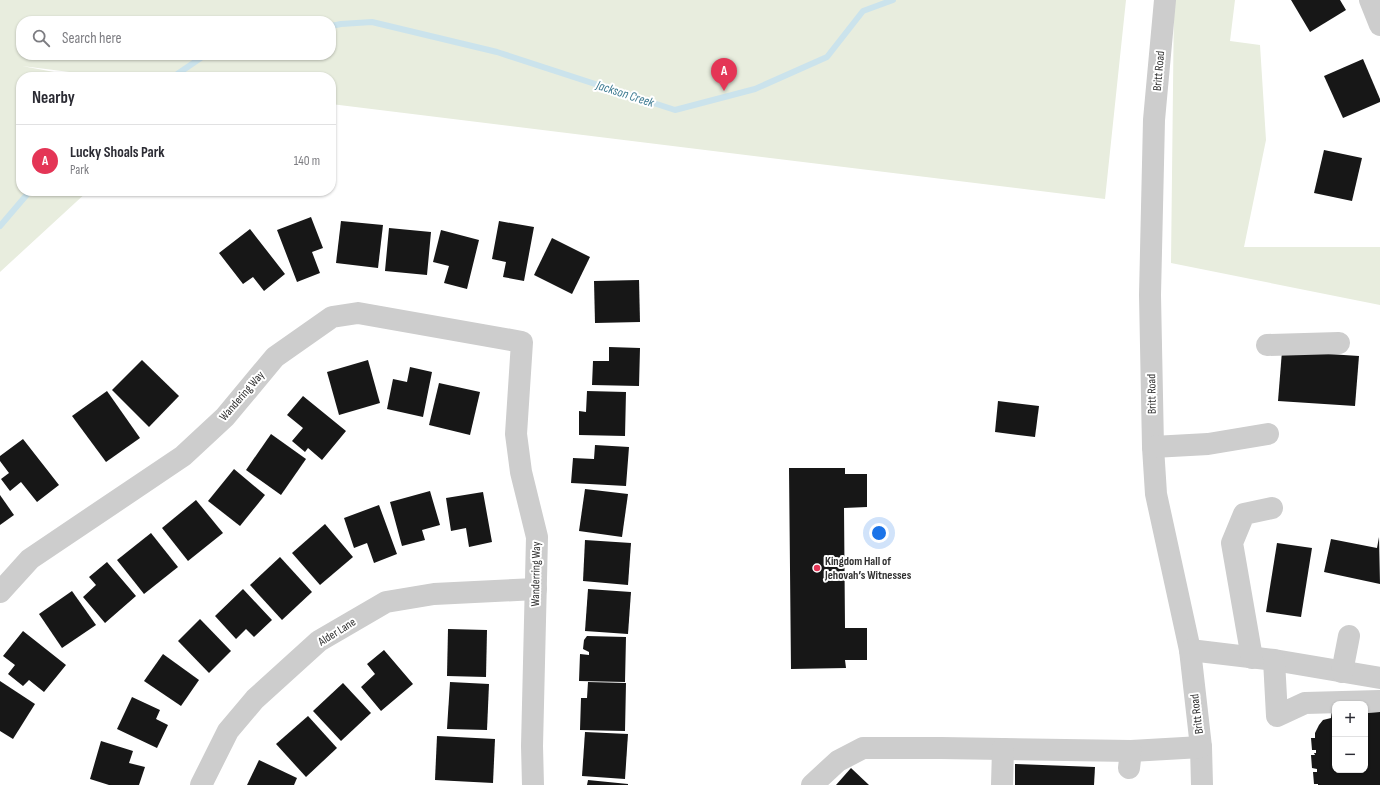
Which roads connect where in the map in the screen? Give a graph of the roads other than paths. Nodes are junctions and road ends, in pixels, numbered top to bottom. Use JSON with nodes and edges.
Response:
{"nodes":[{"id":1,"x":1165,"y":0,"type":"edge"},
{"id":2,"x":1370,"y":0,"type":"edge"},
{"id":3,"x":1380,"y":25,"type":"edge"},
{"id":4,"x":522,"y":342,"type":"joint"},
{"id":5,"x":1339,"y":343,"type":"dead end"},
{"id":6,"x":1267,"y":345,"type":"dead end"},
{"id":7,"x":1268,"y":434,"type":"dead end"},
{"id":8,"x":1153,"y":447,"type":"junction"},
{"id":9,"x":1272,"y":508,"type":"dead end"},
{"id":10,"x":536,"y":589,"type":"junction"},
{"id":11,"x":0,"y":592,"type":"edge"},
{"id":12,"x":1348,"y":636,"type":"dead end"},
{"id":13,"x":1190,"y":650,"type":"junction"},
{"id":14,"x":1252,"y":658,"type":"junction"},
{"id":15,"x":1274,"y":660,"type":"junction"},
{"id":16,"x":1342,"y":672,"type":"junction"},
{"id":17,"x":1380,"y":678,"type":"edge"},
{"id":18,"x":1380,"y":701,"type":"edge"},
{"id":19,"x":1201,"y":747,"type":"junction"},
{"id":20,"x":1003,"y":749,"type":"junction"},
{"id":21,"x":201,"y":785,"type":"edge"},
{"id":22,"x":533,"y":785,"type":"edge"},
{"id":23,"x":812,"y":785,"type":"edge"},
{"id":24,"x":1002,"y":785,"type":"edge"},
{"id":25,"x":1202,"y":785,"type":"edge"}],
"edges":[{"from":1,"to":8,"type":"street","name":"Britt Road"},
{"from":2,"to":3,"type":"street"},
{"from":4,"to":10,"type":"street","name":"Wanderring Way"},
{"from":4,"to":11,"type":"street","name":"Wandering Way"},
{"from":5,"to":6,"type":"street"},
{"from":7,"to":8,"type":"street"},
{"from":8,"to":13,"type":"street","name":"Britt Road"},
{"from":9,"to":14,"type":"street"},
{"from":10,"to":21,"type":"street","name":"Alder Lane"},
{"from":10,"to":22,"type":"street","name":"Wanderring Way"},
{"from":12,"to":16,"type":"street"},
{"from":13,"to":14,"type":"street"},
{"from":13,"to":19,"type":"street","name":"Britt Road"},
{"from":14,"to":15,"type":"street"},
{"from":15,"to":16,"type":"street"},
{"from":15,"to":18,"type":"street"},
{"from":16,"to":17,"type":"street"},
{"from":19,"to":20,"type":"street"},
{"from":19,"to":25,"type":"street","name":"Britt Road"},
{"from":20,"to":23,"type":"street"},
{"from":20,"to":24,"type":"street"}]}
